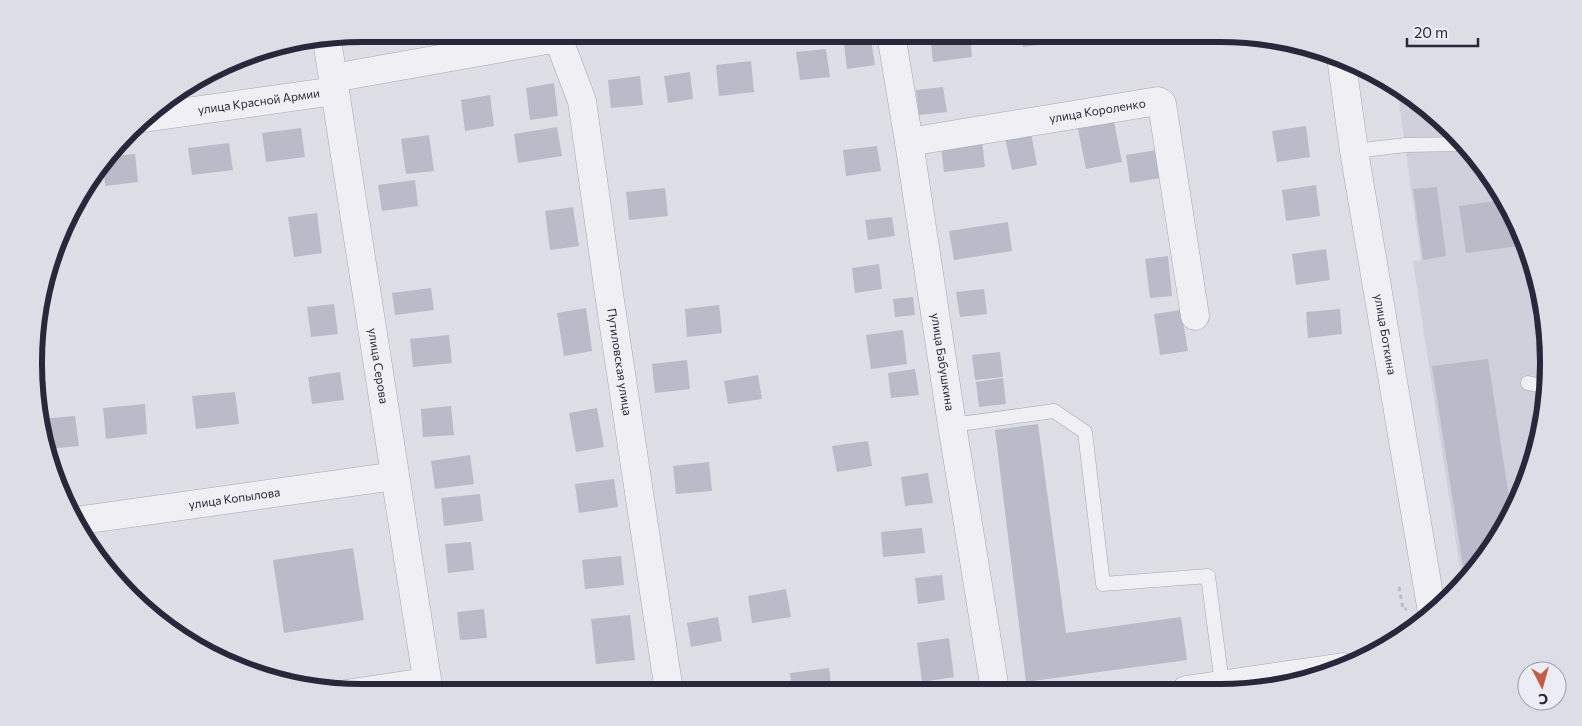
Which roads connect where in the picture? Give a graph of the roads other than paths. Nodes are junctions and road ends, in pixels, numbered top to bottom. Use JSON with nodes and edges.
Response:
{"nodes":[{"id":1,"x":534,"y":42,"type":"edge"},
{"id":2,"x":564,"y":42,"type":"edge"},
{"id":3,"x":892,"y":42,"type":"edge"},
{"id":4,"x":328,"y":44,"type":"edge"},
{"id":5,"x":1342,"y":67,"type":"edge"},
{"id":6,"x":334,"y":85,"type":"junction"},
{"id":7,"x":160,"y":115,"type":"edge"},
{"id":8,"x":909,"y":142,"type":"junction"},
{"id":9,"x":1453,"y":144,"type":"edge"},
{"id":10,"x":1354,"y":151,"type":"junction"},
{"id":11,"x":1195,"y":316,"type":"dead end"},
{"id":12,"x":1528,"y":383,"type":"dead end"},
{"id":13,"x":1539,"y":385,"type":"edge"},
{"id":14,"x":952,"y":425,"type":"junction"},
{"id":15,"x":395,"y":476,"type":"junction"},
{"id":16,"x":83,"y":520,"type":"edge"},
{"id":17,"x":1431,"y":604,"type":"edge"},
{"id":18,"x":1295,"y":674,"type":"edge"},
{"id":19,"x":427,"y":683,"type":"edge"},
{"id":20,"x":411,"y":684,"type":"edge"},
{"id":21,"x":668,"y":684,"type":"edge"},
{"id":22,"x":994,"y":684,"type":"edge"},
{"id":23,"x":1222,"y":684,"type":"edge"},
{"id":24,"x":1224,"y":684,"type":"edge"}],
"edges":[{"from":1,"to":6,"type":"street","name":"улица Красной Армии"},
{"from":2,"to":21,"type":"street","name":"Путиловская улица"},
{"from":3,"to":8,"type":"street","name":"улица Бабушкина"},
{"from":4,"to":6,"type":"street","name":"улица Серова"},
{"from":5,"to":10,"type":"street","name":"улица Боткина"},
{"from":6,"to":7,"type":"street","name":"улица Красной Армии"},
{"from":6,"to":15,"type":"street","name":"улица Серова"},
{"from":8,"to":11,"type":"street","name":"улица Короленко"},
{"from":8,"to":14,"type":"street","name":"улица Бабушкина"},
{"from":9,"to":10,"type":"lane"},
{"from":10,"to":17,"type":"street","name":"улица Боткина"},
{"from":12,"to":13,"type":"lane"},
{"from":14,"to":22,"type":"street","name":"улица Бабушкина"},
{"from":14,"to":23,"type":"lane"},
{"from":15,"to":16,"type":"street","name":"улица Копылова"},
{"from":15,"to":19,"type":"street","name":"улица Серова"},
{"from":18,"to":24,"type":"street"},
{"from":19,"to":20,"type":"lane"}]}
